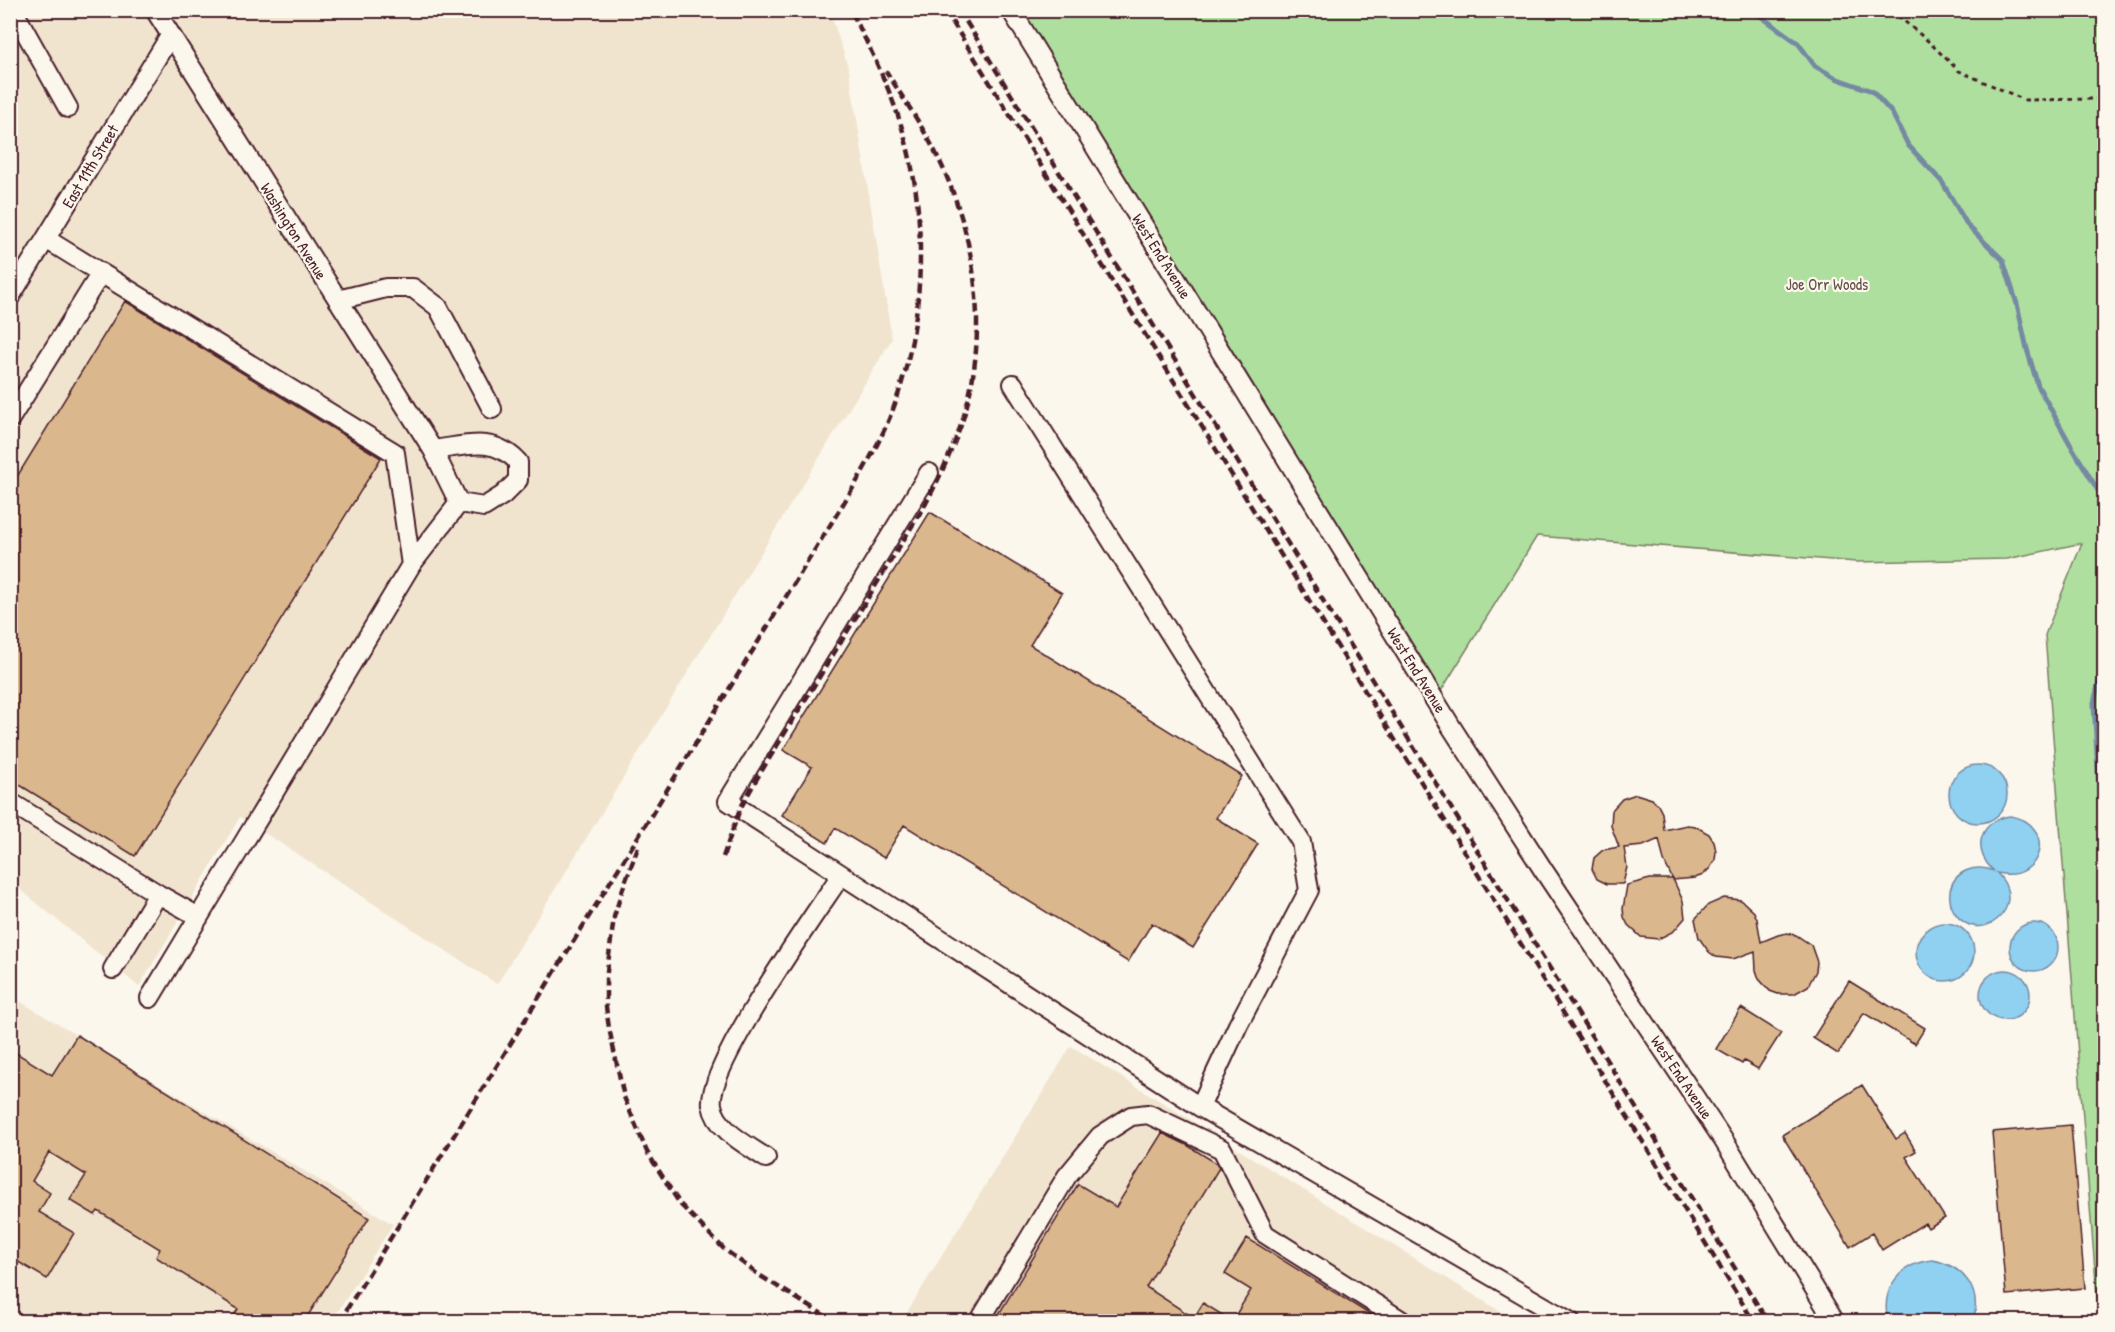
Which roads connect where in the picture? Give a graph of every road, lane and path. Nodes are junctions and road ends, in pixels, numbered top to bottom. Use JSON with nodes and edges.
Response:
{"nodes":[{"id":1,"x":13,"y":10,"type":"edge"},
{"id":2,"x":155,"y":10,"type":"edge"},
{"id":3,"x":1011,"y":10,"type":"edge"},
{"id":4,"x":1891,"y":10,"type":"edge"},
{"id":5,"x":170,"y":36,"type":"junction"},
{"id":6,"x":2104,"y":101,"type":"edge"},
{"id":7,"x":69,"y":108,"type":"dead end"},
{"id":8,"x":46,"y":239,"type":"junction"},
{"id":9,"x":101,"y":273,"type":"junction"},
{"id":10,"x":10,"y":297,"type":"edge"},
{"id":11,"x":338,"y":300,"type":"junction"},
{"id":12,"x":1013,"y":384,"type":"dead end"},
{"id":13,"x":492,"y":409,"type":"dead end"},
{"id":14,"x":10,"y":419,"type":"edge"},
{"id":15,"x":433,"y":450,"type":"junction"},
{"id":16,"x":929,"y":473,"type":"dead end"},
{"id":17,"x":459,"y":503,"type":"junction"},
{"id":18,"x":411,"y":565,"type":"junction"},
{"id":19,"x":10,"y":802,"type":"edge"},
{"id":20,"x":841,"y":875,"type":"junction"},
{"id":21,"x":158,"y":894,"type":"junction"},
{"id":22,"x":199,"y":917,"type":"junction"},
{"id":23,"x":113,"y":969,"type":"dead end"},
{"id":24,"x":150,"y":998,"type":"dead end"},
{"id":25,"x":1200,"y":1107,"type":"junction"},
{"id":26,"x":766,"y":1158,"type":"dead end"},
{"id":27,"x":979,"y":1322,"type":"edge"},
{"id":28,"x":1404,"y":1322,"type":"edge"},
{"id":29,"x":1571,"y":1322,"type":"edge"},
{"id":30,"x":1835,"y":1322,"type":"edge"}],
"edges":[{"from":1,"to":7,"type":"street"},
{"from":2,"to":5,"type":"street","name":"Washington Avenue"},
{"from":3,"to":30,"type":"street","name":"West End Avenue"},
{"from":4,"to":6,"type":"path"},
{"from":5,"to":8,"type":"street","name":"East 11th Street"},
{"from":5,"to":11,"type":"street","name":"Washington Avenue"},
{"from":8,"to":9,"type":"street"},
{"from":8,"to":10,"type":"street","name":"East 11th Street"},
{"from":9,"to":14,"type":"street"},
{"from":9,"to":18,"type":"street"},
{"from":11,"to":13,"type":"street"},
{"from":11,"to":15,"type":"street","name":"Washington Avenue"},
{"from":12,"to":25,"type":"street"},
{"from":15,"to":17,"type":"street","name":"Washington Avenue"},
{"from":15,"to":17,"type":"street"},
{"from":16,"to":20,"type":"street"},
{"from":17,"to":18,"type":"street"},
{"from":18,"to":22,"type":"street"},
{"from":19,"to":21,"type":"street"},
{"from":20,"to":25,"type":"street"},
{"from":20,"to":26,"type":"street"},
{"from":21,"to":22,"type":"street"},
{"from":21,"to":23,"type":"street"},
{"from":22,"to":24,"type":"street"},
{"from":25,"to":29,"type":"street"},
{"from":27,"to":28,"type":"street"}]}
